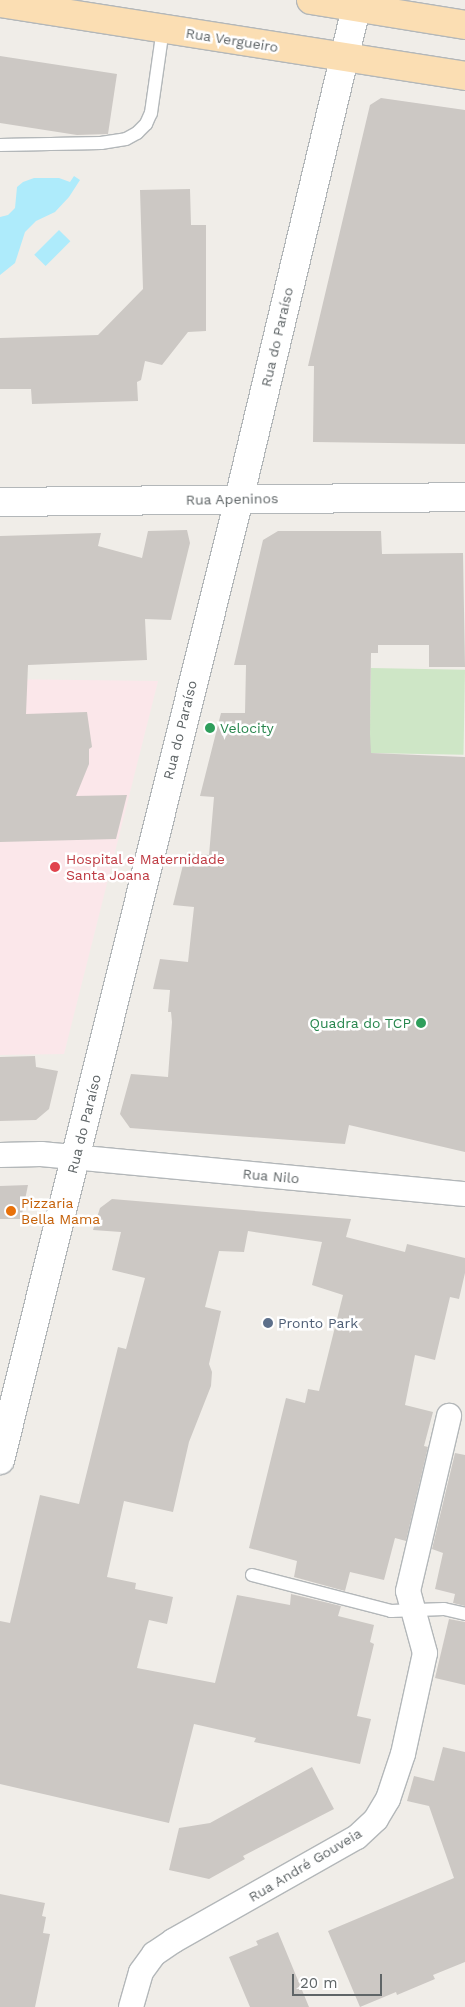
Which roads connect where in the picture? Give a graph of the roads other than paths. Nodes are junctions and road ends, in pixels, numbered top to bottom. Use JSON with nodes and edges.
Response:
{"nodes":[{"id":1,"x":311,"y":0,"type":"edge"},
{"id":2,"x":0,"y":3,"type":"edge"},
{"id":3,"x":358,"y":4,"type":"edge"},
{"id":4,"x":465,"y":25,"type":"edge"},
{"id":5,"x":163,"y":29,"type":"junction"},
{"id":6,"x":344,"y":58,"type":"junction"},
{"id":7,"x":465,"y":76,"type":"edge"},
{"id":8,"x":0,"y":145,"type":"edge"},
{"id":9,"x":465,"y":497,"type":"edge"},
{"id":10,"x":239,"y":498,"type":"junction"},
{"id":11,"x":0,"y":502,"type":"edge"},
{"id":12,"x":0,"y":1155,"type":"edge"},
{"id":13,"x":76,"y":1158,"type":"junction"},
{"id":14,"x":465,"y":1194,"type":"edge"},
{"id":15,"x":6,"y":1414,"type":"edge"},
{"id":16,"x":449,"y":1416,"type":"dead end"},
{"id":17,"x":0,"y":1460,"type":"edge"},
{"id":18,"x":252,"y":1575,"type":"dead end"},
{"id":19,"x":413,"y":1610,"type":"junction"},
{"id":20,"x":465,"y":1614,"type":"edge"},
{"id":21,"x":131,"y":2007,"type":"edge"}],
"edges":[{"from":1,"to":3,"type":"main road"},
{"from":2,"to":5,"type":"main road","name":"Rua Vergueiro"},
{"from":3,"to":4,"type":"main road"},
{"from":3,"to":6,"type":"street","name":"Rua do Paraíso"},
{"from":5,"to":6,"type":"main road","name":"Rua Vergueiro"},
{"from":5,"to":8,"type":"lane"},
{"from":6,"to":7,"type":"main road","name":"Rua Vergueiro"},
{"from":6,"to":10,"type":"street","name":"Rua do Paraíso"},
{"from":9,"to":10,"type":"street","name":"Rua Apeninos"},
{"from":10,"to":11,"type":"street","name":"Rua Apeninos"},
{"from":10,"to":13,"type":"street","name":"Rua do Paraíso"},
{"from":12,"to":13,"type":"street","name":"Rua Nilo"},
{"from":13,"to":14,"type":"street","name":"Rua Nilo"},
{"from":13,"to":15,"type":"street","name":"Rua do Paraíso"},
{"from":15,"to":17,"type":"street","name":"Rua do Paraíso"},
{"from":16,"to":19,"type":"street","name":"Rua André Gouveia"},
{"from":18,"to":19,"type":"lane"},
{"from":19,"to":20,"type":"lane"},
{"from":19,"to":21,"type":"street","name":"Rua André Gouveia"}]}
